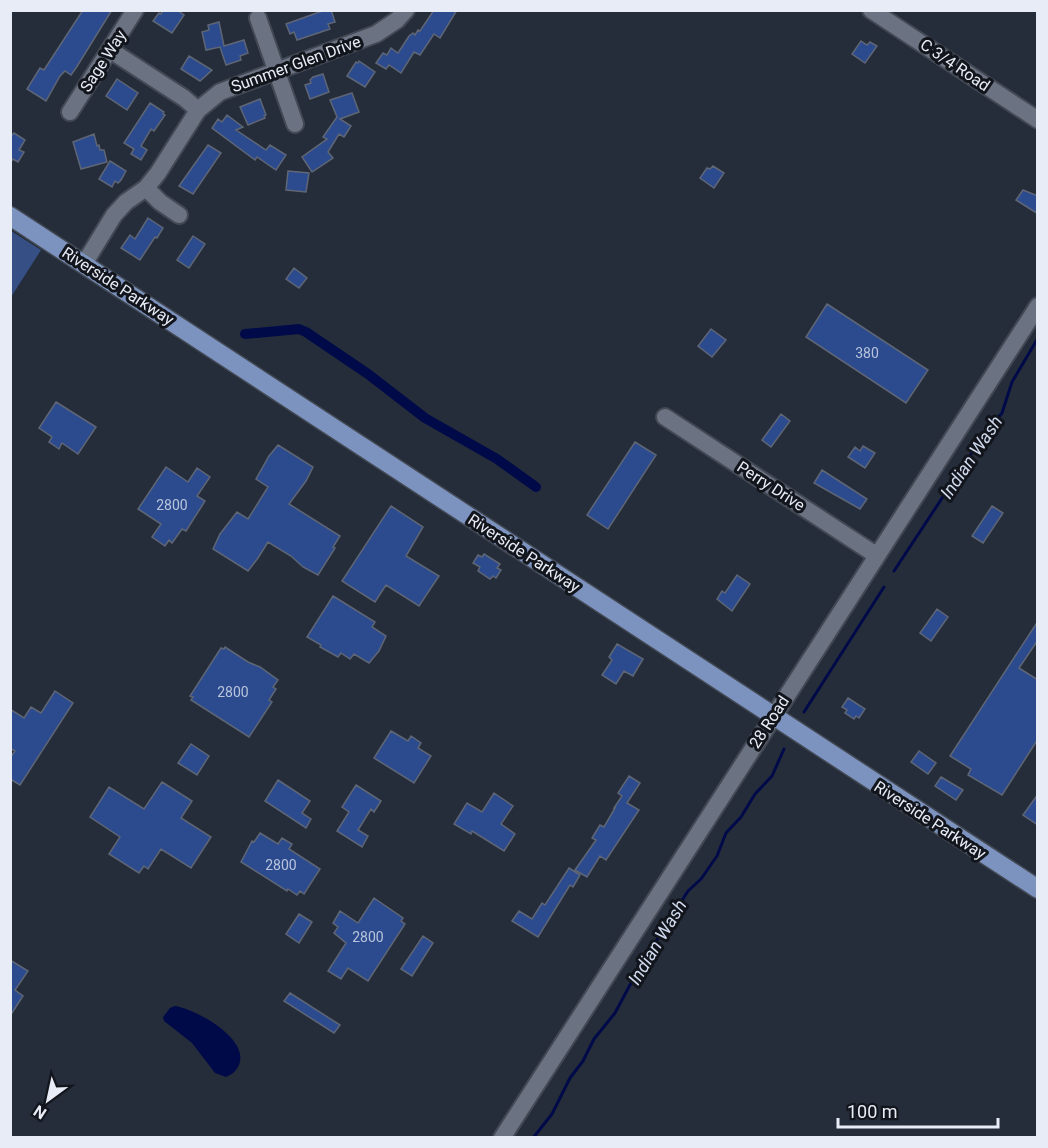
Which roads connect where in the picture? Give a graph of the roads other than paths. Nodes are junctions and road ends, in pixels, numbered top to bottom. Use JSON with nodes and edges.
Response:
{"nodes":[{"id":1,"x":135,"y":10,"type":"edge"},
{"id":2,"x":406,"y":10,"type":"edge"},
{"id":3,"x":871,"y":10,"type":"edge"},
{"id":4,"x":258,"y":18,"type":"dead end"},
{"id":5,"x":110,"y":50,"type":"junction"},
{"id":6,"x":278,"y":70,"type":"junction"},
{"id":7,"x":198,"y":110,"type":"junction"},
{"id":8,"x":70,"y":112,"type":"dead end"},
{"id":9,"x":1038,"y":120,"type":"edge"},
{"id":10,"x":295,"y":124,"type":"dead end"},
{"id":11,"x":146,"y":188,"type":"junction"},
{"id":12,"x":179,"y":215,"type":"dead end"},
{"id":13,"x":10,"y":216,"type":"edge"},
{"id":14,"x":84,"y":264,"type":"junction"},
{"id":15,"x":1038,"y":306,"type":"edge"},
{"id":16,"x":665,"y":417,"type":"dead end"},
{"id":17,"x":876,"y":555,"type":"junction"},
{"id":18,"x":772,"y":717,"type":"junction"},
{"id":19,"x":1038,"y":890,"type":"edge"},
{"id":20,"x":502,"y":1137,"type":"edge"}],
"edges":[{"from":1,"to":5,"type":"street","name":"Sage Way"},
{"from":2,"to":6,"type":"street","name":"Summer Glen Drive"},
{"from":3,"to":9,"type":"street","name":"C 3/4 Road"},
{"from":4,"to":6,"type":"street"},
{"from":5,"to":7,"type":"street"},
{"from":5,"to":8,"type":"street","name":"Sage Way"},
{"from":6,"to":7,"type":"street","name":"Summer Glen Drive"},
{"from":6,"to":10,"type":"street"},
{"from":7,"to":11,"type":"street","name":"Summer Glen Drive"},
{"from":11,"to":12,"type":"street"},
{"from":11,"to":14,"type":"street","name":"Summer Glen Drive"},
{"from":13,"to":14,"type":"main road","name":"Riverside Parkway"},
{"from":14,"to":18,"type":"main road","name":"Riverside Parkway"},
{"from":15,"to":17,"type":"street","name":"28 Road"},
{"from":16,"to":17,"type":"street","name":"Perry Drive"},
{"from":17,"to":18,"type":"street","name":"28 Road"},
{"from":18,"to":19,"type":"main road","name":"Riverside Parkway"},
{"from":18,"to":20,"type":"street","name":"28 Road"}]}
